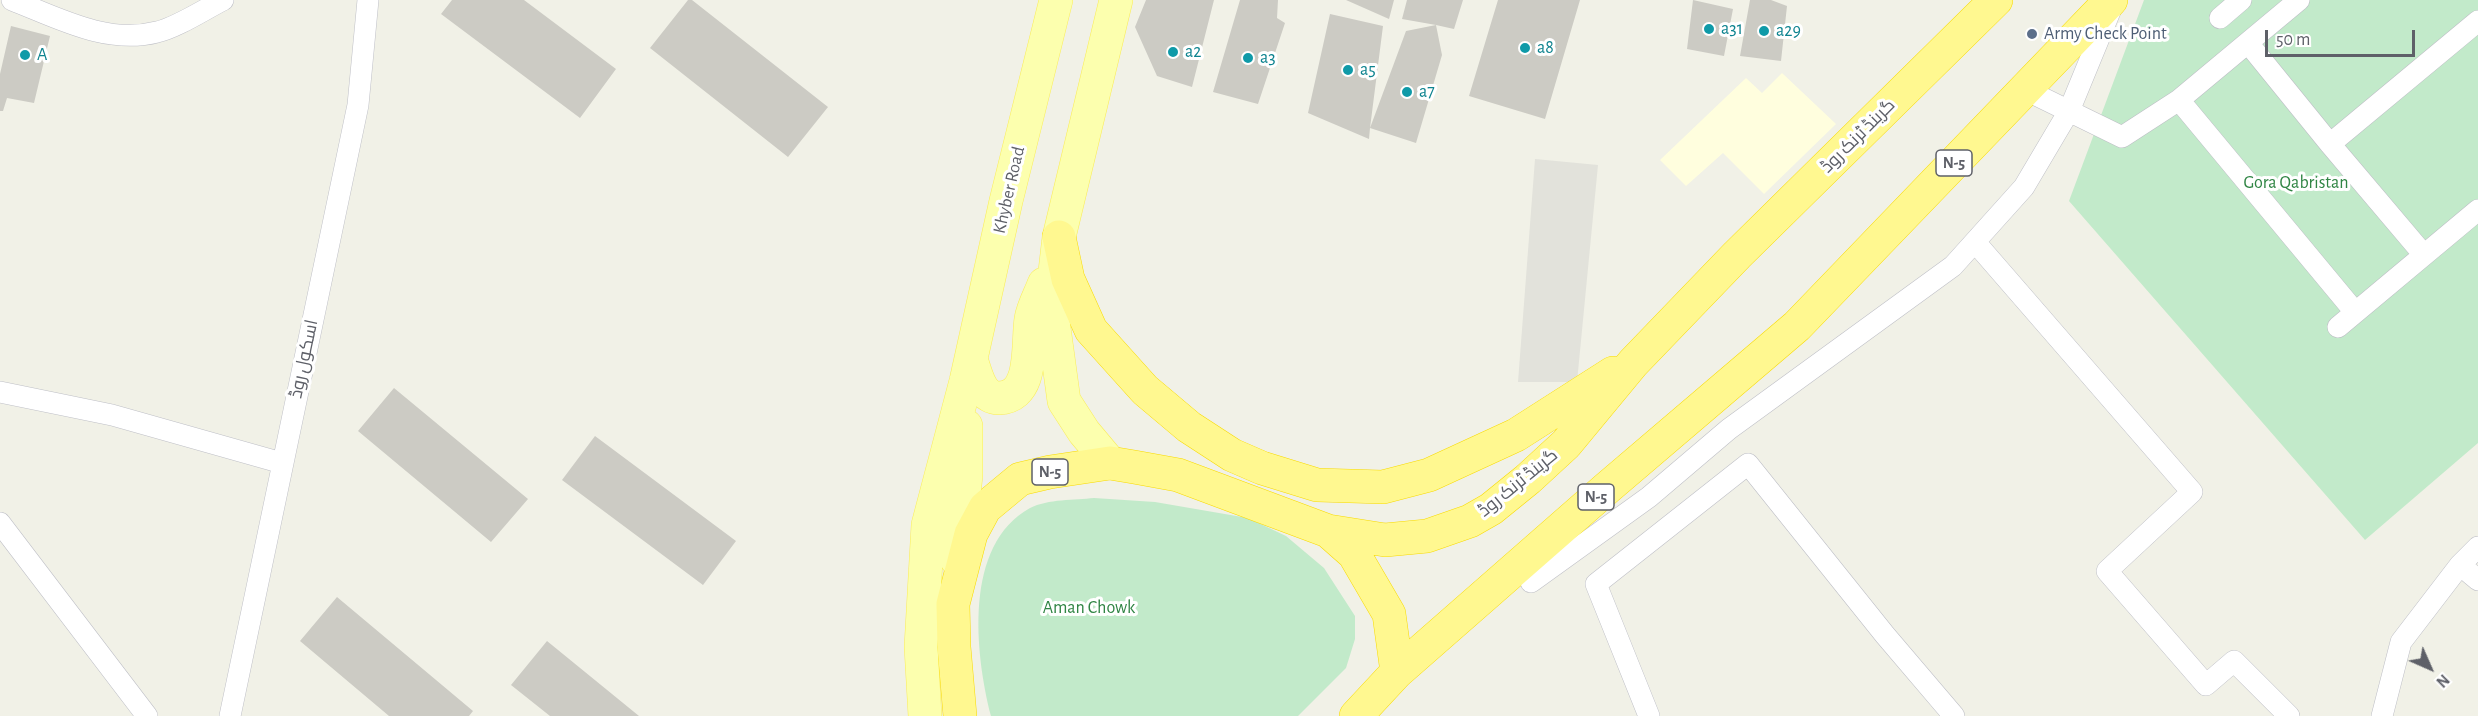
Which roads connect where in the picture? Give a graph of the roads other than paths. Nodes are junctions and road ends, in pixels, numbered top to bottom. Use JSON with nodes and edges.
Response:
{"nodes":[{"id":1,"x":12,"y":0,"type":"edge"},
{"id":2,"x":223,"y":0,"type":"edge"},
{"id":3,"x":1056,"y":0,"type":"edge"},
{"id":4,"x":1116,"y":0,"type":"edge"},
{"id":5,"x":1996,"y":0,"type":"edge"},
{"id":6,"x":2113,"y":0,"type":"edge"},
{"id":7,"x":2241,"y":0,"type":"edge"},
{"id":8,"x":2298,"y":0,"type":"edge"},
{"id":9,"x":362,"y":1,"type":"edge"},
{"id":10,"x":2220,"y":18,"type":"dead end"},
{"id":11,"x":2478,"y":21,"type":"edge"},
{"id":12,"x":2248,"y":42,"type":"junction"},
{"id":13,"x":2024,"y":89,"type":"junction"},
{"id":14,"x":2179,"y":100,"type":"junction"},
{"id":15,"x":2069,"y":111,"type":"junction"},
{"id":16,"x":2330,"y":144,"type":"junction"},
{"id":17,"x":2478,"y":210,"type":"edge"},
{"id":18,"x":1975,"y":242,"type":"junction"},
{"id":19,"x":1058,"y":244,"type":"junction"},
{"id":20,"x":2424,"y":255,"type":"junction"},
{"id":21,"x":2355,"y":312,"type":"junction"},
{"id":22,"x":1797,"y":326,"type":"junction"},
{"id":23,"x":2338,"y":327,"type":"dead end"},
{"id":24,"x":1633,"y":363,"type":"junction"},
{"id":25,"x":969,"y":370,"type":"junction"},
{"id":26,"x":0,"y":392,"type":"edge"},
{"id":27,"x":282,"y":463,"type":"junction"},
{"id":28,"x":1110,"y":463,"type":"junction"},
{"id":29,"x":0,"y":523,"type":"edge"},
{"id":30,"x":1328,"y":531,"type":"junction"},
{"id":31,"x":2478,"y":547,"type":"edge"},
{"id":32,"x":2460,"y":565,"type":"junction"},
{"id":33,"x":2478,"y":580,"type":"edge"},
{"id":34,"x":1531,"y":582,"type":"junction"},
{"id":35,"x":953,"y":604,"type":"junction"},
{"id":36,"x":1397,"y":672,"type":"junction"},
{"id":37,"x":147,"y":716,"type":"edge"},
{"id":38,"x":230,"y":716,"type":"edge"},
{"id":39,"x":925,"y":716,"type":"edge"},
{"id":40,"x":960,"y":716,"type":"edge"},
{"id":41,"x":1356,"y":716,"type":"edge"},
{"id":42,"x":1379,"y":716,"type":"edge"},
{"id":43,"x":1650,"y":716,"type":"edge"},
{"id":44,"x":1954,"y":716,"type":"edge"},
{"id":45,"x":2289,"y":716,"type":"edge"},
{"id":46,"x":2382,"y":716,"type":"edge"}],
"edges":[{"from":1,"to":2,"type":"street"},
{"from":3,"to":25,"type":"main road","name":"Khyber Road"},
{"from":4,"to":19,"type":"main road"},
{"from":5,"to":24,"type":"highway","name":"گرینڈ ٹرنک روڈ","number":"N-5"},
{"from":6,"to":13,"type":"highway","number":"N-5"},
{"from":6,"to":15,"type":"street"},
{"from":7,"to":10,"type":"street"},
{"from":8,"to":12,"type":"street"},
{"from":9,"to":27,"type":"street","name":"اسکول روڈ"},
{"from":11,"to":16,"type":"street"},
{"from":12,"to":14,"type":"street"},
{"from":12,"to":16,"type":"street"},
{"from":13,"to":15,"type":"street"},
{"from":13,"to":22,"type":"highway","number":"N-5"},
{"from":14,"to":15,"type":"street"},
{"from":14,"to":21,"type":"street"},
{"from":15,"to":18,"type":"street"},
{"from":16,"to":20,"type":"street"},
{"from":17,"to":20,"type":"street"},
{"from":18,"to":34,"type":"street"},
{"from":18,"to":45,"type":"street"},
{"from":19,"to":24,"type":"highway"},
{"from":19,"to":25,"type":"main road"},
{"from":19,"to":28,"type":"main road"},
{"from":20,"to":21,"type":"street"},
{"from":21,"to":23,"type":"street"},
{"from":22,"to":34,"type":"highway"},
{"from":22,"to":36,"type":"highway","number":"N-5"},
{"from":24,"to":30,"type":"highway","name":"گرینڈ ٹرنک روڈ","number":"N-5"},
{"from":25,"to":35,"type":"main road"},
{"from":25,"to":39,"type":"main road"},
{"from":26,"to":27,"type":"street"},
{"from":27,"to":38,"type":"street","name":"اسکول روڈ"},
{"from":28,"to":30,"type":"highway","name":"گرینڈ ٹرنک روڈ","number":"N-5"},
{"from":28,"to":35,"type":"highway","name":"گرینڈ ٹرنک روڈ","number":"N-5"},
{"from":29,"to":37,"type":"street"},
{"from":30,"to":36,"type":"highway"},
{"from":31,"to":32,"type":"street"},
{"from":32,"to":33,"type":"street"},
{"from":32,"to":46,"type":"street"},
{"from":34,"to":42,"type":"highway"},
{"from":35,"to":40,"type":"highway","name":"گرینڈ ٹرنک روڈ","number":"N-5"},
{"from":36,"to":41,"type":"highway","number":"N-5"},
{"from":43,"to":44,"type":"street"}]}
